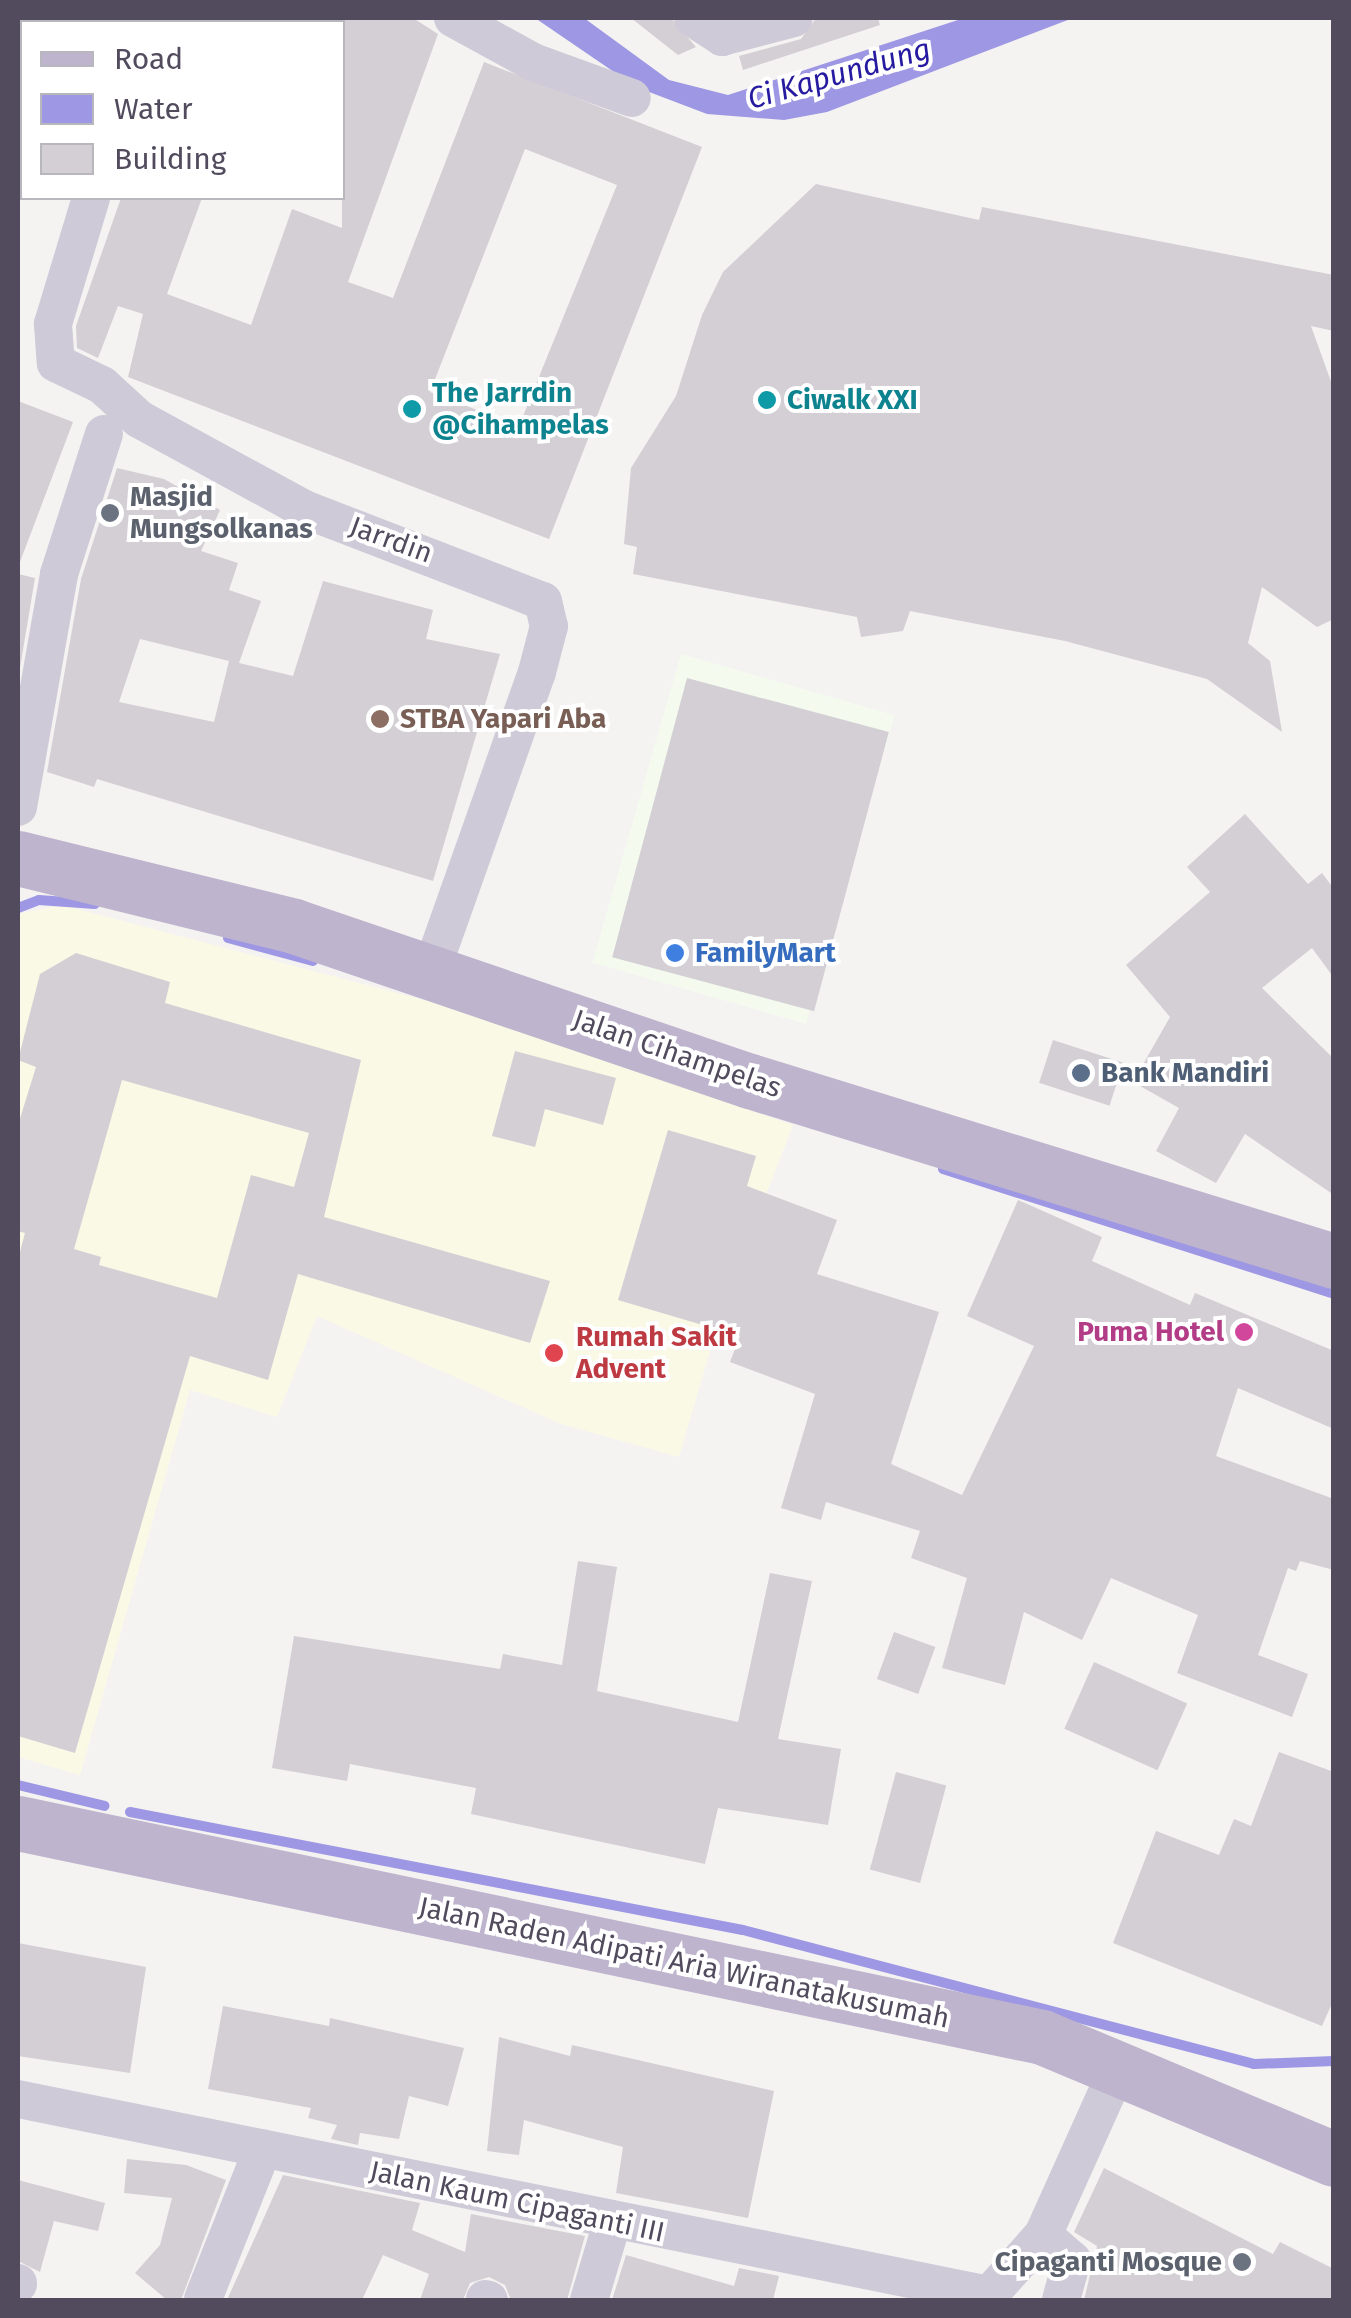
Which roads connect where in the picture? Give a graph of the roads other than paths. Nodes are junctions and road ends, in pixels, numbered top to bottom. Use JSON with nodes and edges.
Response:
{"nodes":[{"id":1,"x":453,"y":18,"type":"edge"},
{"id":2,"x":694,"y":18,"type":"edge"},
{"id":3,"x":794,"y":18,"type":"edge"},
{"id":4,"x":632,"y":98,"type":"dead end"},
{"id":5,"x":90,"y":200,"type":"edge"},
{"id":6,"x":104,"y":434,"type":"dead end"},
{"id":7,"x":18,"y":807,"type":"edge"},
{"id":8,"x":18,"y":858,"type":"edge"},
{"id":9,"x":432,"y":969,"type":"junction"},
{"id":10,"x":1334,"y":1261,"type":"edge"},
{"id":11,"x":18,"y":1823,"type":"edge"},
{"id":12,"x":1119,"y":2066,"type":"junction"},
{"id":13,"x":18,"y":2099,"type":"edge"},
{"id":14,"x":262,"y":2148,"type":"junction"},
{"id":15,"x":1334,"y":2159,"type":"edge"},
{"id":16,"x":612,"y":2223,"type":"junction"},
{"id":17,"x":1043,"y":2235,"type":"junction"},
{"id":18,"x":203,"y":2300,"type":"edge"},
{"id":19,"x":589,"y":2300,"type":"edge"},
{"id":20,"x":1061,"y":2300,"type":"edge"}],
"edges":[{"from":1,"to":4,"type":"street"},
{"from":2,"to":3,"type":"street"},
{"from":5,"to":9,"type":"street","name":"Jarrdin"},
{"from":6,"to":7,"type":"street"},
{"from":8,"to":9,"type":"main road","name":"Jalan Cihampelas"},
{"from":9,"to":10,"type":"main road","name":"Jalan Cihampelas"},
{"from":11,"to":12,"type":"main road","name":"Jalan Raden Adipati Aria Wiranatakusumah"},
{"from":12,"to":15,"type":"main road","name":"Jalan Raden Adipati Aria Wiranatakusumah"},
{"from":12,"to":17,"type":"street"},
{"from":13,"to":14,"type":"street","name":"Jalan Kaum Cipaganti III"},
{"from":14,"to":16,"type":"street","name":"Jalan Kaum Cipaganti III"},
{"from":14,"to":18,"type":"street"},
{"from":16,"to":17,"type":"street","name":"Jalan Kaum Cipaganti III"},
{"from":16,"to":19,"type":"street"},
{"from":17,"to":20,"type":"street"}]}
